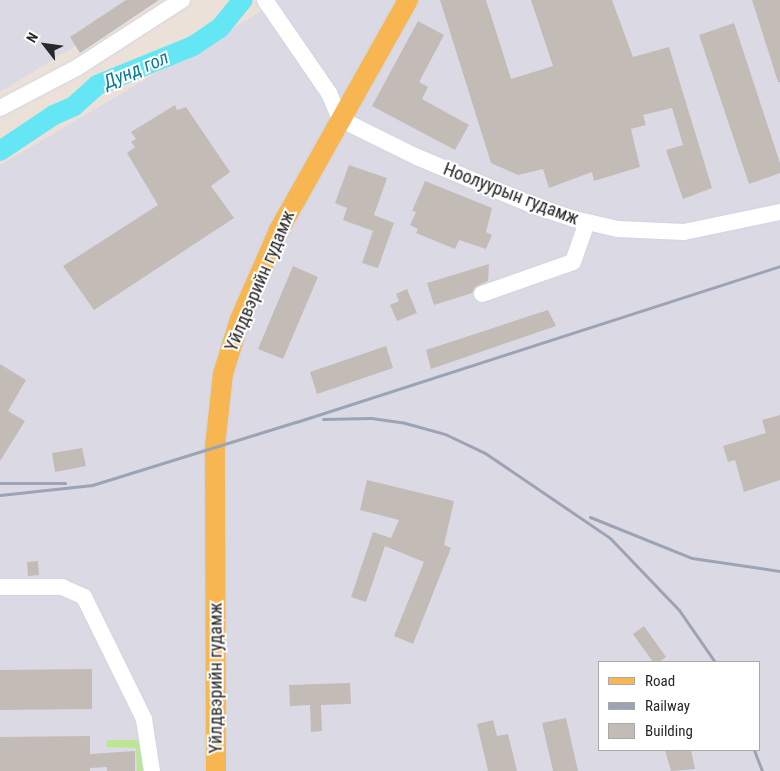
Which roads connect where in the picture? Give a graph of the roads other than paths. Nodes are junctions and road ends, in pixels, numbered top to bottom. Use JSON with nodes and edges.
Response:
{"nodes":[{"id":1,"x":182,"y":0,"type":"edge"},
{"id":2,"x":265,"y":0,"type":"edge"},
{"id":3,"x":408,"y":0,"type":"edge"},
{"id":4,"x":0,"y":108,"type":"edge"},
{"id":5,"x":340,"y":119,"type":"junction"},
{"id":6,"x":780,"y":212,"type":"edge"},
{"id":7,"x":587,"y":222,"type":"junction"},
{"id":8,"x":482,"y":294,"type":"dead end"},
{"id":9,"x":0,"y":587,"type":"edge"},
{"id":10,"x":152,"y":771,"type":"edge"},
{"id":11,"x":216,"y":771,"type":"edge"}],
"edges":[{"from":1,"to":4,"type":"street"},
{"from":2,"to":5,"type":"street"},
{"from":3,"to":5,"type":"main road","name":"Yйлдвэрийн гудамж"},
{"from":5,"to":7,"type":"street","name":"Ноолуурын гудамж"},
{"from":5,"to":11,"type":"main road","name":"Yйлдвэрийн гудамж"},
{"from":6,"to":7,"type":"street","name":"Ноолуурын гудамж"},
{"from":7,"to":8,"type":"street"},
{"from":9,"to":10,"type":"street"}]}
